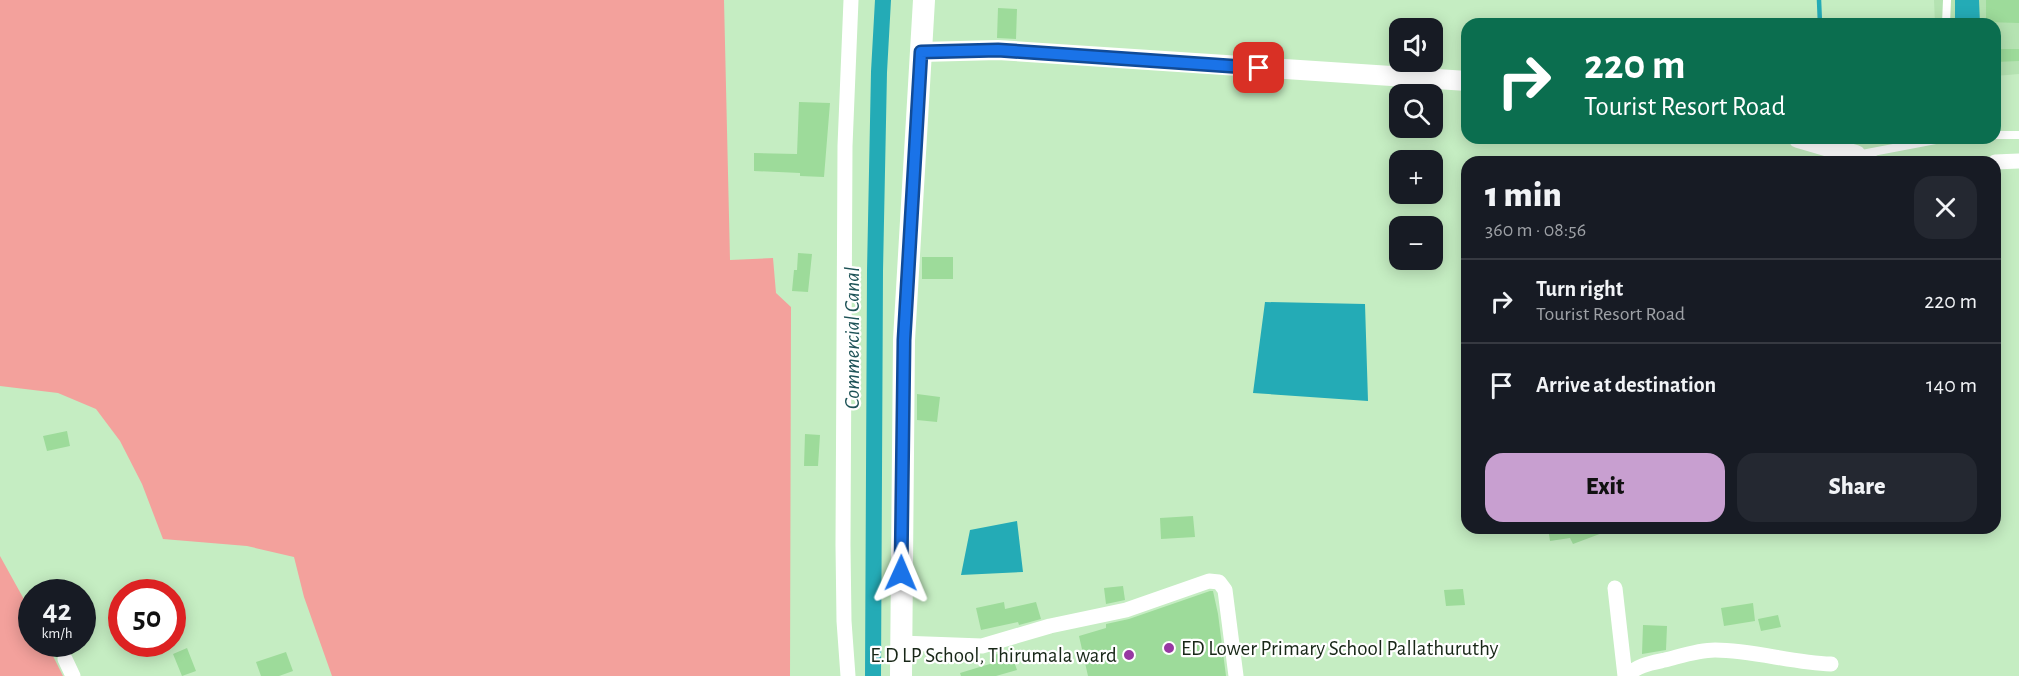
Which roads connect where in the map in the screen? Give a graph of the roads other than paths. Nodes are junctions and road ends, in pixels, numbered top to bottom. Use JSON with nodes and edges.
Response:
{"nodes":[{"id":1,"x":851,"y":0,"type":"edge"},
{"id":2,"x":924,"y":0,"type":"edge"},
{"id":3,"x":1947,"y":0,"type":"edge"},
{"id":4,"x":1946,"y":18,"type":"edge"},
{"id":5,"x":921,"y":52,"type":"junction"},
{"id":6,"x":1461,"y":81,"type":"edge"},
{"id":7,"x":2001,"y":135,"type":"edge"},
{"id":8,"x":2019,"y":135,"type":"edge"},
{"id":9,"x":1818,"y":144,"type":"edge"},
{"id":10,"x":1921,"y":144,"type":"edge"},
{"id":11,"x":1857,"y":156,"type":"edge"},
{"id":12,"x":1872,"y":156,"type":"edge"},
{"id":13,"x":2019,"y":161,"type":"edge"},
{"id":14,"x":2001,"y":162,"type":"edge"},
{"id":15,"x":1614,"y":588,"type":"dead end"},
{"id":16,"x":900,"y":643,"type":"junction"},
{"id":17,"x":66,"y":659,"type":"dead end"},
{"id":18,"x":1831,"y":664,"type":"dead end"},
{"id":19,"x":74,"y":676,"type":"edge"},
{"id":20,"x":848,"y":676,"type":"edge"},
{"id":21,"x":901,"y":676,"type":"edge"},
{"id":22,"x":1236,"y":676,"type":"edge"},
{"id":23,"x":1626,"y":676,"type":"edge"}],
"edges":[{"from":1,"to":20,"type":"street"},
{"from":2,"to":5,"type":"main road"},
{"from":3,"to":4,"type":"lane"},
{"from":5,"to":6,"type":"street"},
{"from":5,"to":16,"type":"main road"},
{"from":7,"to":8,"type":"lane"},
{"from":9,"to":11,"type":"street"},
{"from":10,"to":12,"type":"lane"},
{"from":13,"to":14,"type":"street"},
{"from":15,"to":23,"type":"street"},
{"from":16,"to":21,"type":"main road"},
{"from":16,"to":22,"type":"street"},
{"from":17,"to":19,"type":"street"},
{"from":18,"to":23,"type":"street"}]}
